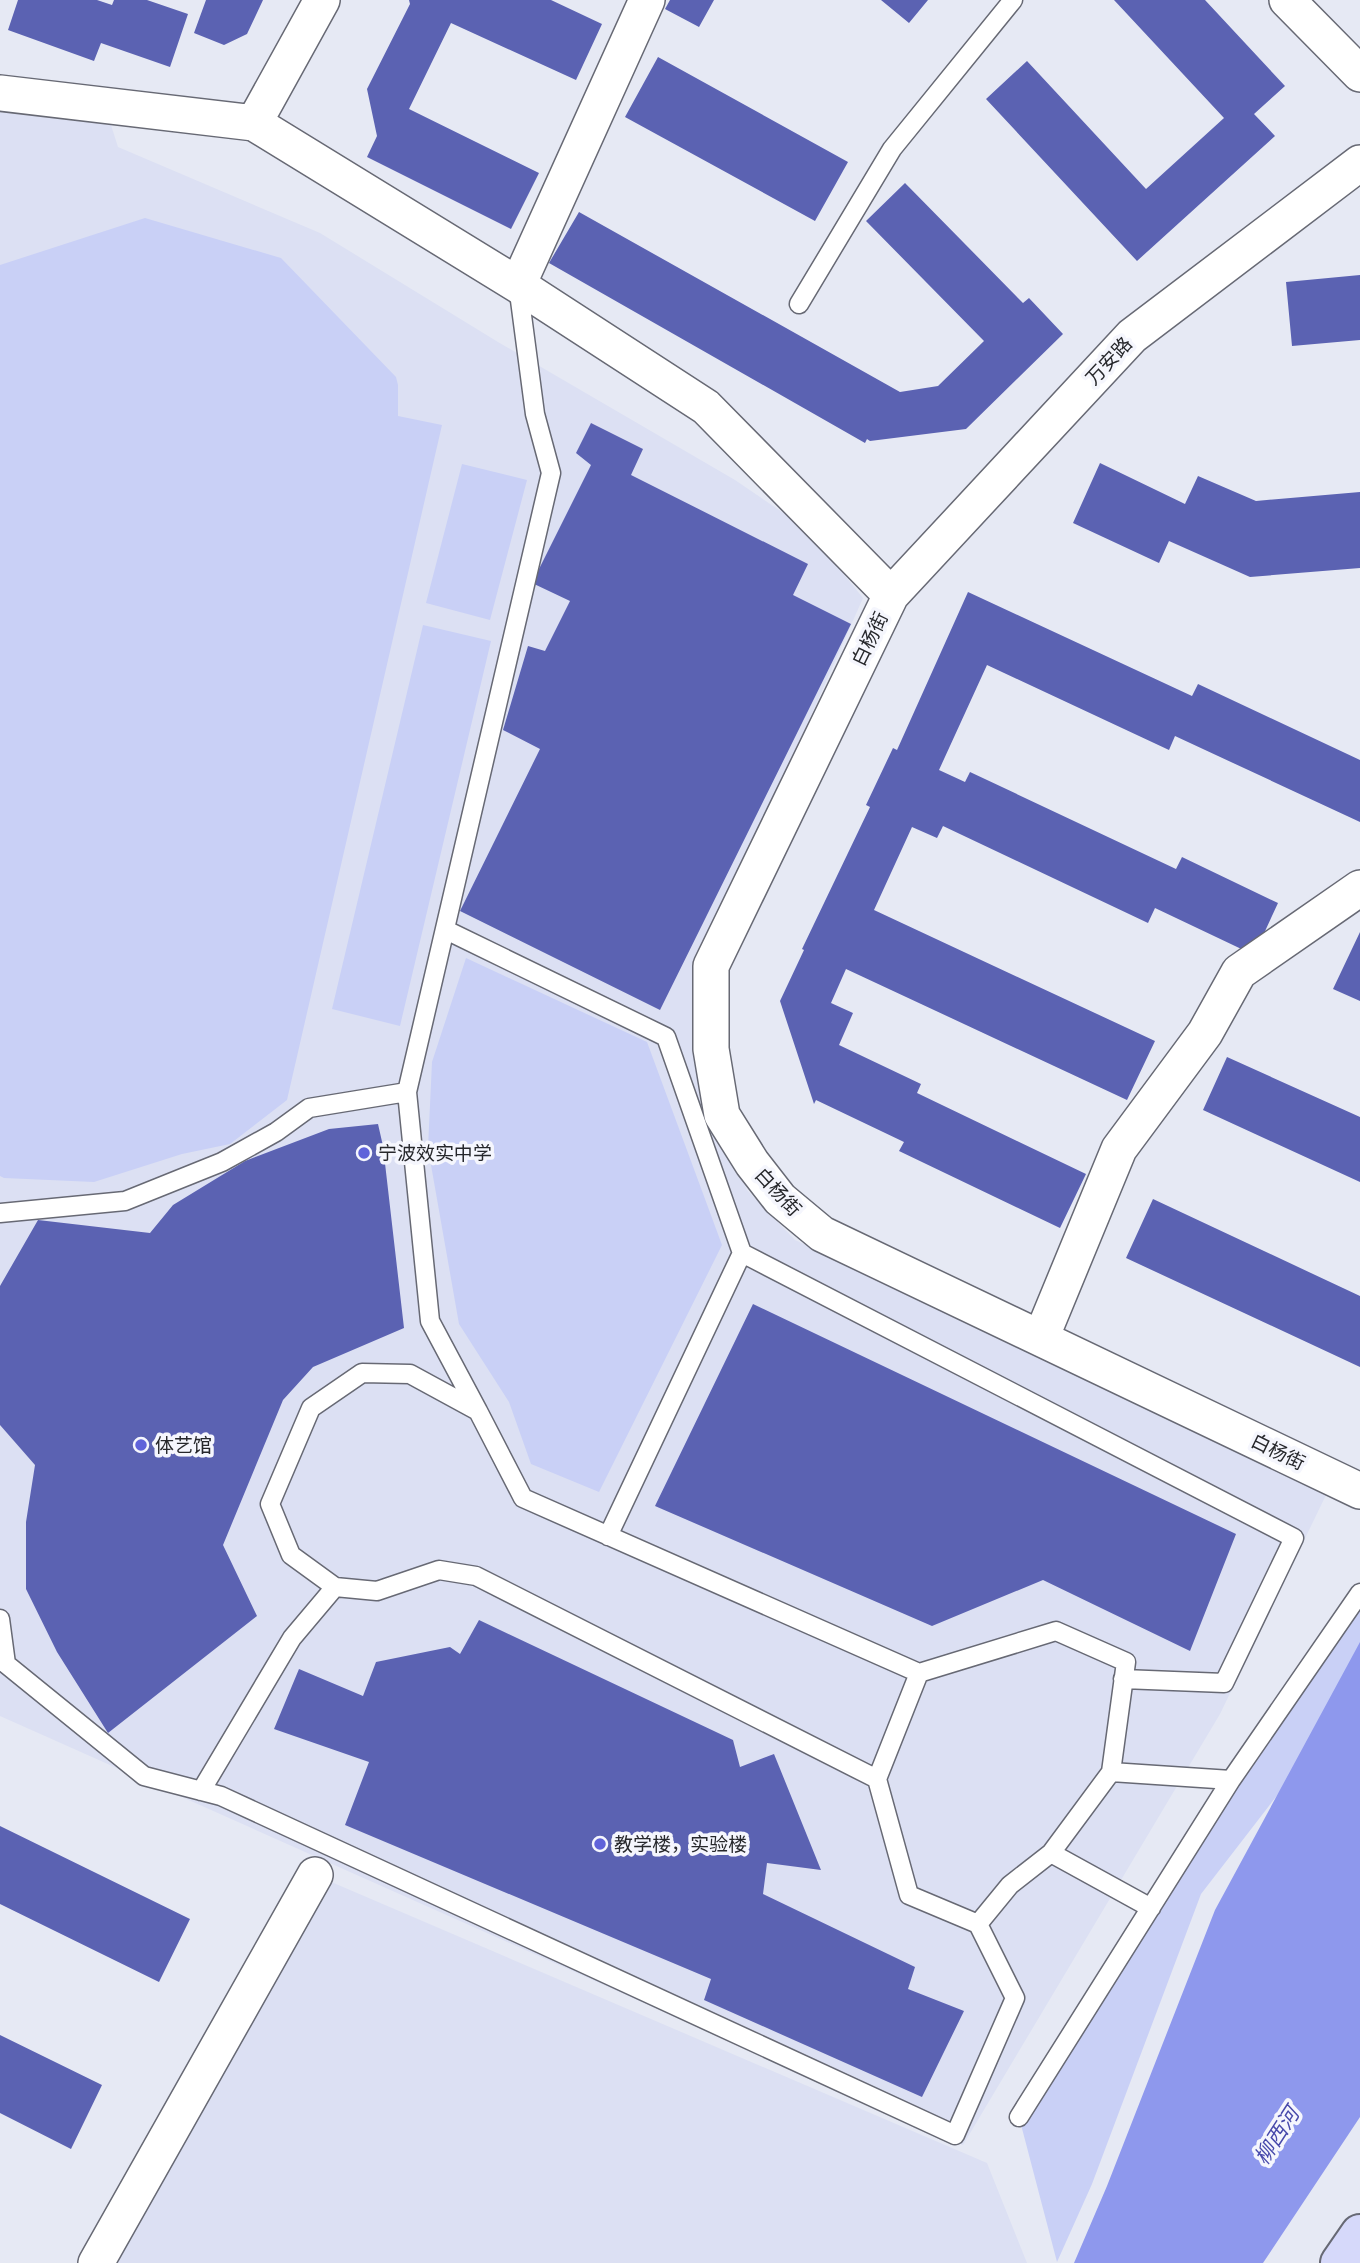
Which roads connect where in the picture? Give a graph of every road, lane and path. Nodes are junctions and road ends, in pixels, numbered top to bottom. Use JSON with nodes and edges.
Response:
{"nodes":[{"id":1,"x":322,"y":0,"type":"edge"},
{"id":2,"x":647,"y":0,"type":"edge"},
{"id":3,"x":1013,"y":0,"type":"edge"},
{"id":4,"x":1287,"y":0,"type":"edge"},
{"id":5,"x":1360,"y":74,"type":"edge"},
{"id":6,"x":0,"y":93,"type":"edge"},
{"id":7,"x":254,"y":122,"type":"junction"},
{"id":8,"x":1360,"y":163,"type":"edge"},
{"id":9,"x":518,"y":285,"type":"junction"},
{"id":10,"x":799,"y":304,"type":"dead end"},
{"id":11,"x":891,"y":595,"type":"junction"},
{"id":12,"x":1360,"y":888,"type":"edge"},
{"id":13,"x":446,"y":930,"type":"junction"},
{"id":14,"x":407,"y":1092,"type":"junction"},
{"id":15,"x":0,"y":1213,"type":"edge"},
{"id":16,"x":742,"y":1253,"type":"junction"},
{"id":17,"x":1041,"y":1338,"type":"junction"},
{"id":18,"x":478,"y":1411,"type":"junction"},
{"id":19,"x":1360,"y":1491,"type":"edge"},
{"id":20,"x":608,"y":1536,"type":"junction"},
{"id":21,"x":335,"y":1587,"type":"junction"},
{"id":22,"x":1360,"y":1593,"type":"edge"},
{"id":23,"x":0,"y":1619,"type":"edge"},
{"id":24,"x":919,"y":1673,"type":"junction"},
{"id":25,"x":1123,"y":1679,"type":"junction"},
{"id":26,"x":1111,"y":1772,"type":"junction"},
{"id":27,"x":877,"y":1779,"type":"junction"},
{"id":28,"x":1231,"y":1780,"type":"junction"},
{"id":29,"x":201,"y":1791,"type":"junction"},
{"id":30,"x":1051,"y":1853,"type":"junction"},
{"id":31,"x":315,"y":1875,"type":"dead end"},
{"id":32,"x":1151,"y":1908,"type":"junction"},
{"id":33,"x":978,"y":1924,"type":"junction"},
{"id":34,"x":1019,"y":2117,"type":"dead end"},
{"id":35,"x":1360,"y":2234,"type":"edge"},
{"id":36,"x":96,"y":2263,"type":"edge"},
{"id":37,"x":1340,"y":2263,"type":"edge"}],
"edges":[{"from":1,"to":7,"type":"street"},
{"from":2,"to":9,"type":"street"},
{"from":3,"to":10,"type":"lane"},
{"from":4,"to":5,"type":"street"},
{"from":6,"to":7,"type":"street"},
{"from":7,"to":9,"type":"street"},
{"from":8,"to":11,"type":"street","name":"万安路"},
{"from":9,"to":11,"type":"street"},
{"from":9,"to":13,"type":"lane"},
{"from":11,"to":17,"type":"street","name":"白杨街"},
{"from":12,"to":17,"type":"street"},
{"from":13,"to":14,"type":"lane"},
{"from":13,"to":16,"type":"lane"},
{"from":14,"to":15,"type":"lane"},
{"from":14,"to":18,"type":"lane"},
{"from":16,"to":20,"type":"lane"},
{"from":16,"to":25,"type":"lane"},
{"from":17,"to":19,"type":"street","name":"白杨街"},
{"from":18,"to":20,"type":"lane"},
{"from":18,"to":21,"type":"lane"},
{"from":20,"to":24,"type":"lane"},
{"from":21,"to":27,"type":"lane"},
{"from":21,"to":29,"type":"lane"},
{"from":22,"to":28,"type":"lane"},
{"from":23,"to":29,"type":"lane"},
{"from":24,"to":25,"type":"lane"},
{"from":24,"to":27,"type":"lane"},
{"from":25,"to":26,"type":"lane"},
{"from":26,"to":28,"type":"lane"},
{"from":26,"to":30,"type":"lane"},
{"from":27,"to":33,"type":"lane"},
{"from":28,"to":32,"type":"lane"},
{"from":29,"to":33,"type":"lane"},
{"from":30,"to":32,"type":"lane"},
{"from":30,"to":33,"type":"lane"},
{"from":31,"to":36,"type":"street"},
{"from":32,"to":34,"type":"lane"},
{"from":35,"to":37,"type":"main road"}]}
